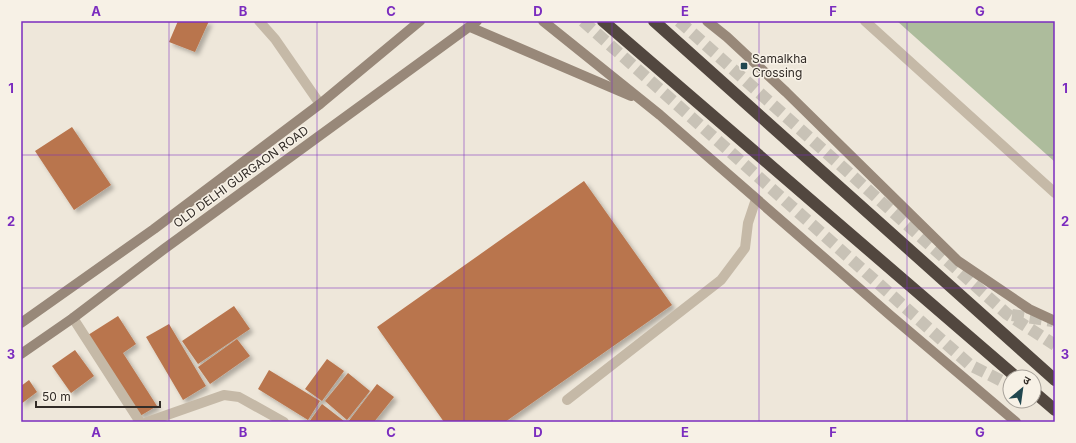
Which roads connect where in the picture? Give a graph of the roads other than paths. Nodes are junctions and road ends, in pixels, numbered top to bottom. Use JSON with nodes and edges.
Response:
{"nodes":[{"id":1,"x":259,"y":21,"type":"edge"},
{"id":2,"x":420,"y":21,"type":"edge"},
{"id":3,"x":543,"y":21,"type":"edge"},
{"id":4,"x":602,"y":21,"type":"edge"},
{"id":5,"x":654,"y":21,"type":"edge"},
{"id":6,"x":707,"y":21,"type":"edge"},
{"id":7,"x":865,"y":21,"type":"edge"},
{"id":8,"x":474,"y":24,"type":"edge"},
{"id":9,"x":320,"y":104,"type":"junction"},
{"id":10,"x":660,"y":115,"type":"junction"},
{"id":11,"x":1055,"y":193,"type":"edge"},
{"id":12,"x":756,"y":199,"type":"junction"},
{"id":13,"x":73,"y":318,"type":"junction"},
{"id":14,"x":1055,"y":321,"type":"edge"},
{"id":15,"x":21,"y":323,"type":"edge"},
{"id":16,"x":21,"y":354,"type":"edge"},
{"id":17,"x":1007,"y":369,"type":"edge"},
{"id":18,"x":1055,"y":380,"type":"edge"},
{"id":19,"x":1042,"y":399,"type":"edge"},
{"id":20,"x":567,"y":400,"type":"dead end"},
{"id":21,"x":1055,"y":410,"type":"edge"},
{"id":22,"x":140,"y":422,"type":"edge"},
{"id":23,"x":147,"y":422,"type":"edge"},
{"id":24,"x":284,"y":422,"type":"edge"},
{"id":25,"x":1016,"y":422,"type":"edge"}],
"edges":[{"from":1,"to":9,"type":"street"},
{"from":2,"to":9,"type":"street","name":"OLD DELHI GURGAON ROAD"},
{"from":3,"to":10,"type":"street"},
{"from":4,"to":17,"type":"highway"},
{"from":5,"to":18,"type":"highway"},
{"from":6,"to":14,"type":"street"},
{"from":7,"to":11,"type":"street"},
{"from":8,"to":10,"type":"street"},
{"from":8,"to":13,"type":"street","name":"OLD DELHI GURGAON ROAD"},
{"from":9,"to":15,"type":"street","name":"OLD DELHI GURGAON ROAD"},
{"from":10,"to":12,"type":"street"},
{"from":12,"to":20,"type":"street"},
{"from":12,"to":25,"type":"street"},
{"from":13,"to":16,"type":"street","name":"OLD DELHI GURGAON ROAD"},
{"from":13,"to":22,"type":"street"},
{"from":19,"to":21,"type":"highway"},
{"from":23,"to":24,"type":"street"}]}
